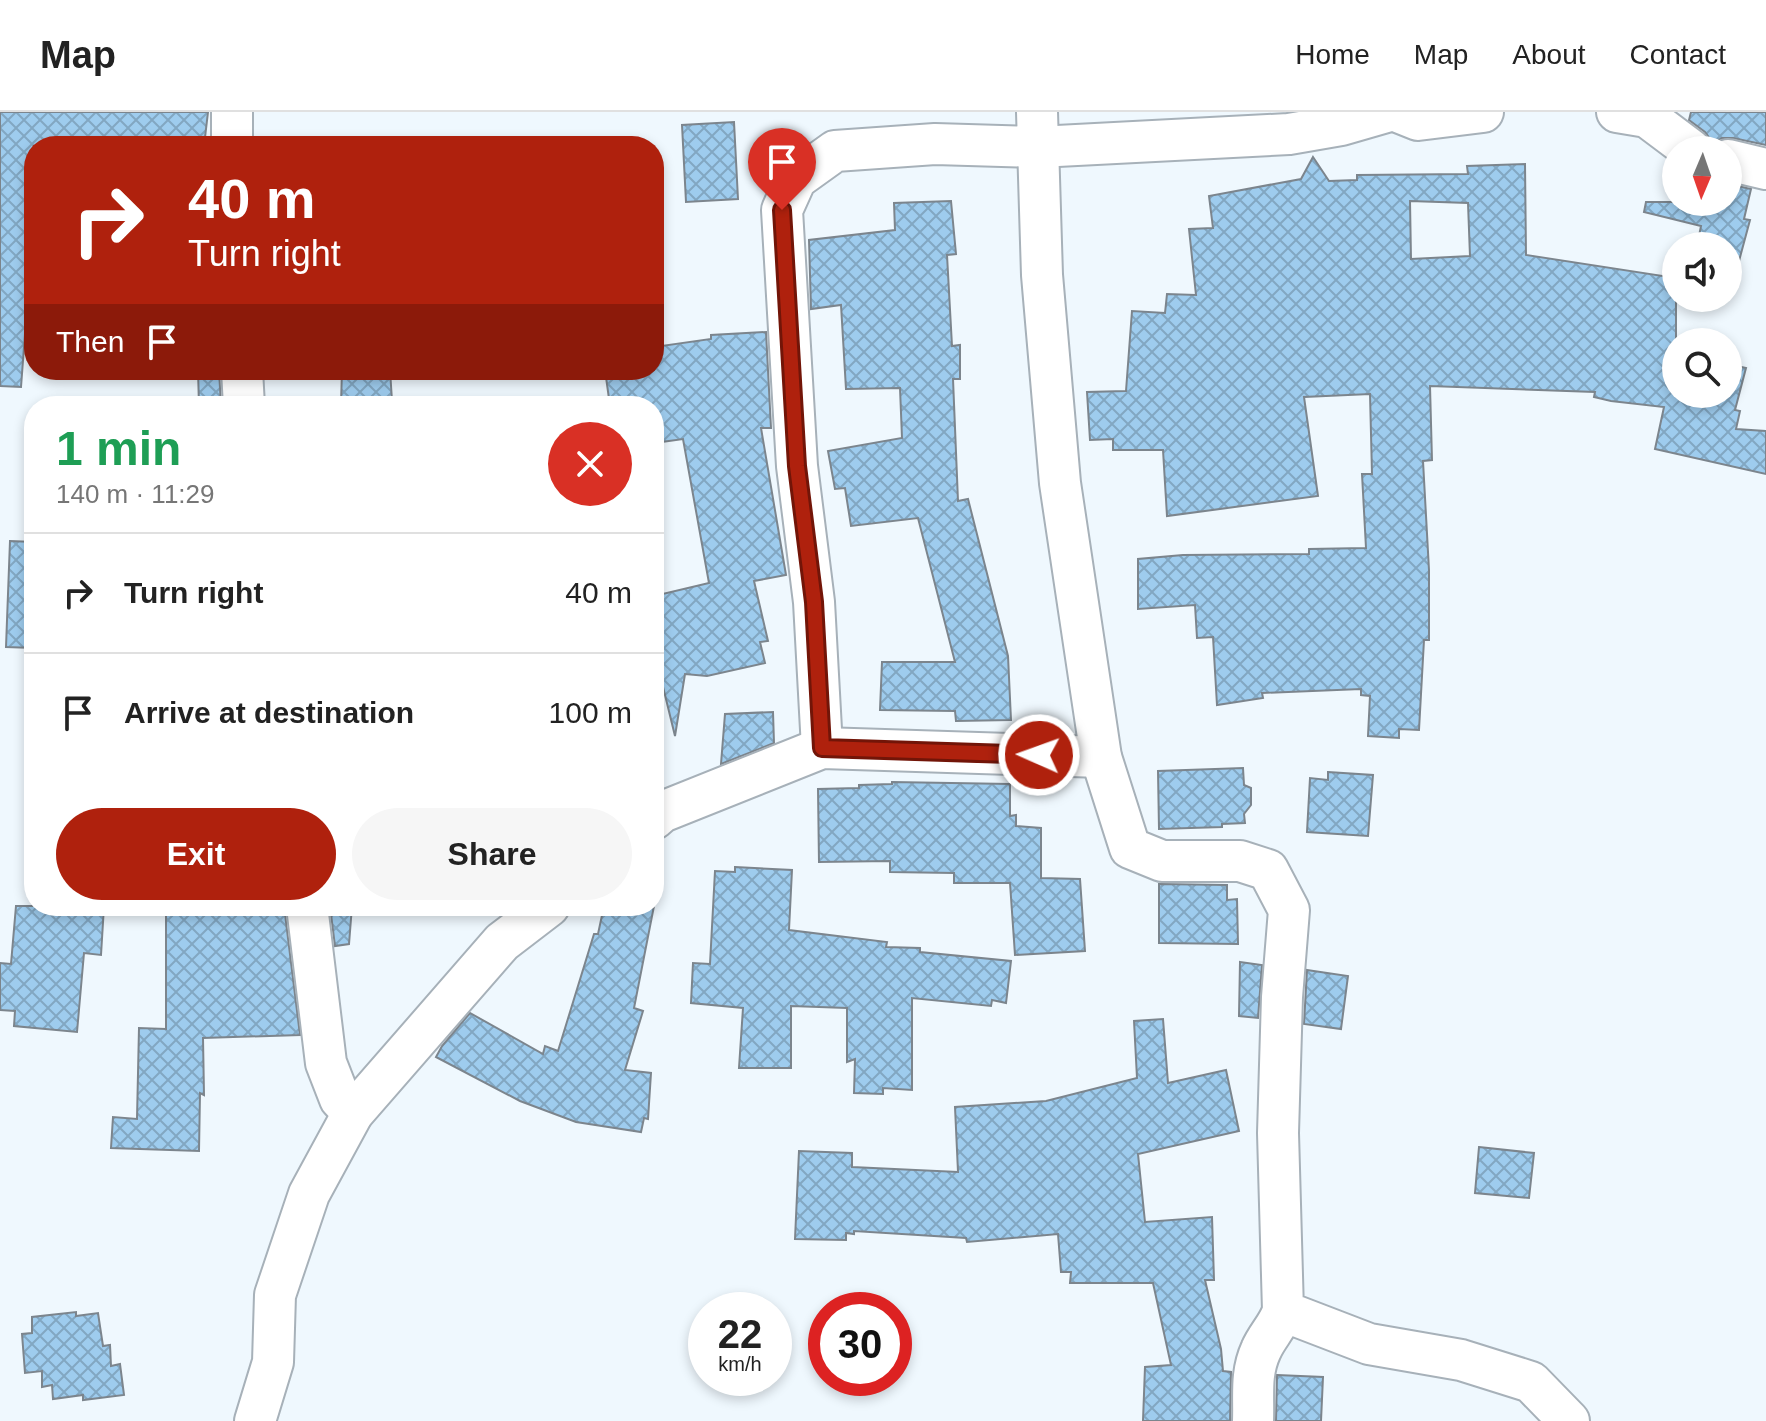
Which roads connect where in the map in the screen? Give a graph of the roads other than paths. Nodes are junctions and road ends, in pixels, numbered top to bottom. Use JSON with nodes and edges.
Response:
{"nodes":[{"id":1,"x":232,"y":112,"type":"edge"},
{"id":2,"x":1386,"y":112,"type":"edge"},
{"id":3,"x":1398,"y":112,"type":"edge"},
{"id":4,"x":1483,"y":112,"type":"edge"},
{"id":5,"x":1617,"y":112,"type":"edge"},
{"id":6,"x":1038,"y":130,"type":"edge"},
{"id":7,"x":232,"y":136,"type":"edge"},
{"id":8,"x":1672,"y":136,"type":"edge"},
{"id":9,"x":1742,"y":163,"type":"edge"},
{"id":10,"x":1766,"y":169,"type":"edge"},
{"id":11,"x":822,"y":748,"type":"junction"},
{"id":12,"x":1101,"y":757,"type":"junction"},
{"id":13,"x":664,"y":811,"type":"edge"},
{"id":14,"x":308,"y":916,"type":"edge"},
{"id":15,"x":536,"y":916,"type":"edge"},
{"id":16,"x":353,"y":1113,"type":"junction"},
{"id":17,"x":1283,"y":1311,"type":"junction"},
{"id":18,"x":255,"y":1421,"type":"edge"},
{"id":19,"x":1253,"y":1421,"type":"edge"},
{"id":20,"x":1569,"y":1421,"type":"edge"}],
"edges":[{"from":1,"to":7,"type":"street"},
{"from":2,"to":6,"type":"street"},
{"from":3,"to":4,"type":"street"},
{"from":5,"to":8,"type":"street"},
{"from":6,"to":11,"type":"street"},
{"from":6,"to":12,"type":"street"},
{"from":9,"to":10,"type":"street"},
{"from":11,"to":12,"type":"street"},
{"from":11,"to":13,"type":"street"},
{"from":12,"to":17,"type":"street"},
{"from":14,"to":16,"type":"street"},
{"from":15,"to":16,"type":"street"},
{"from":16,"to":18,"type":"street"},
{"from":17,"to":19,"type":"street"},
{"from":17,"to":20,"type":"street"}]}
